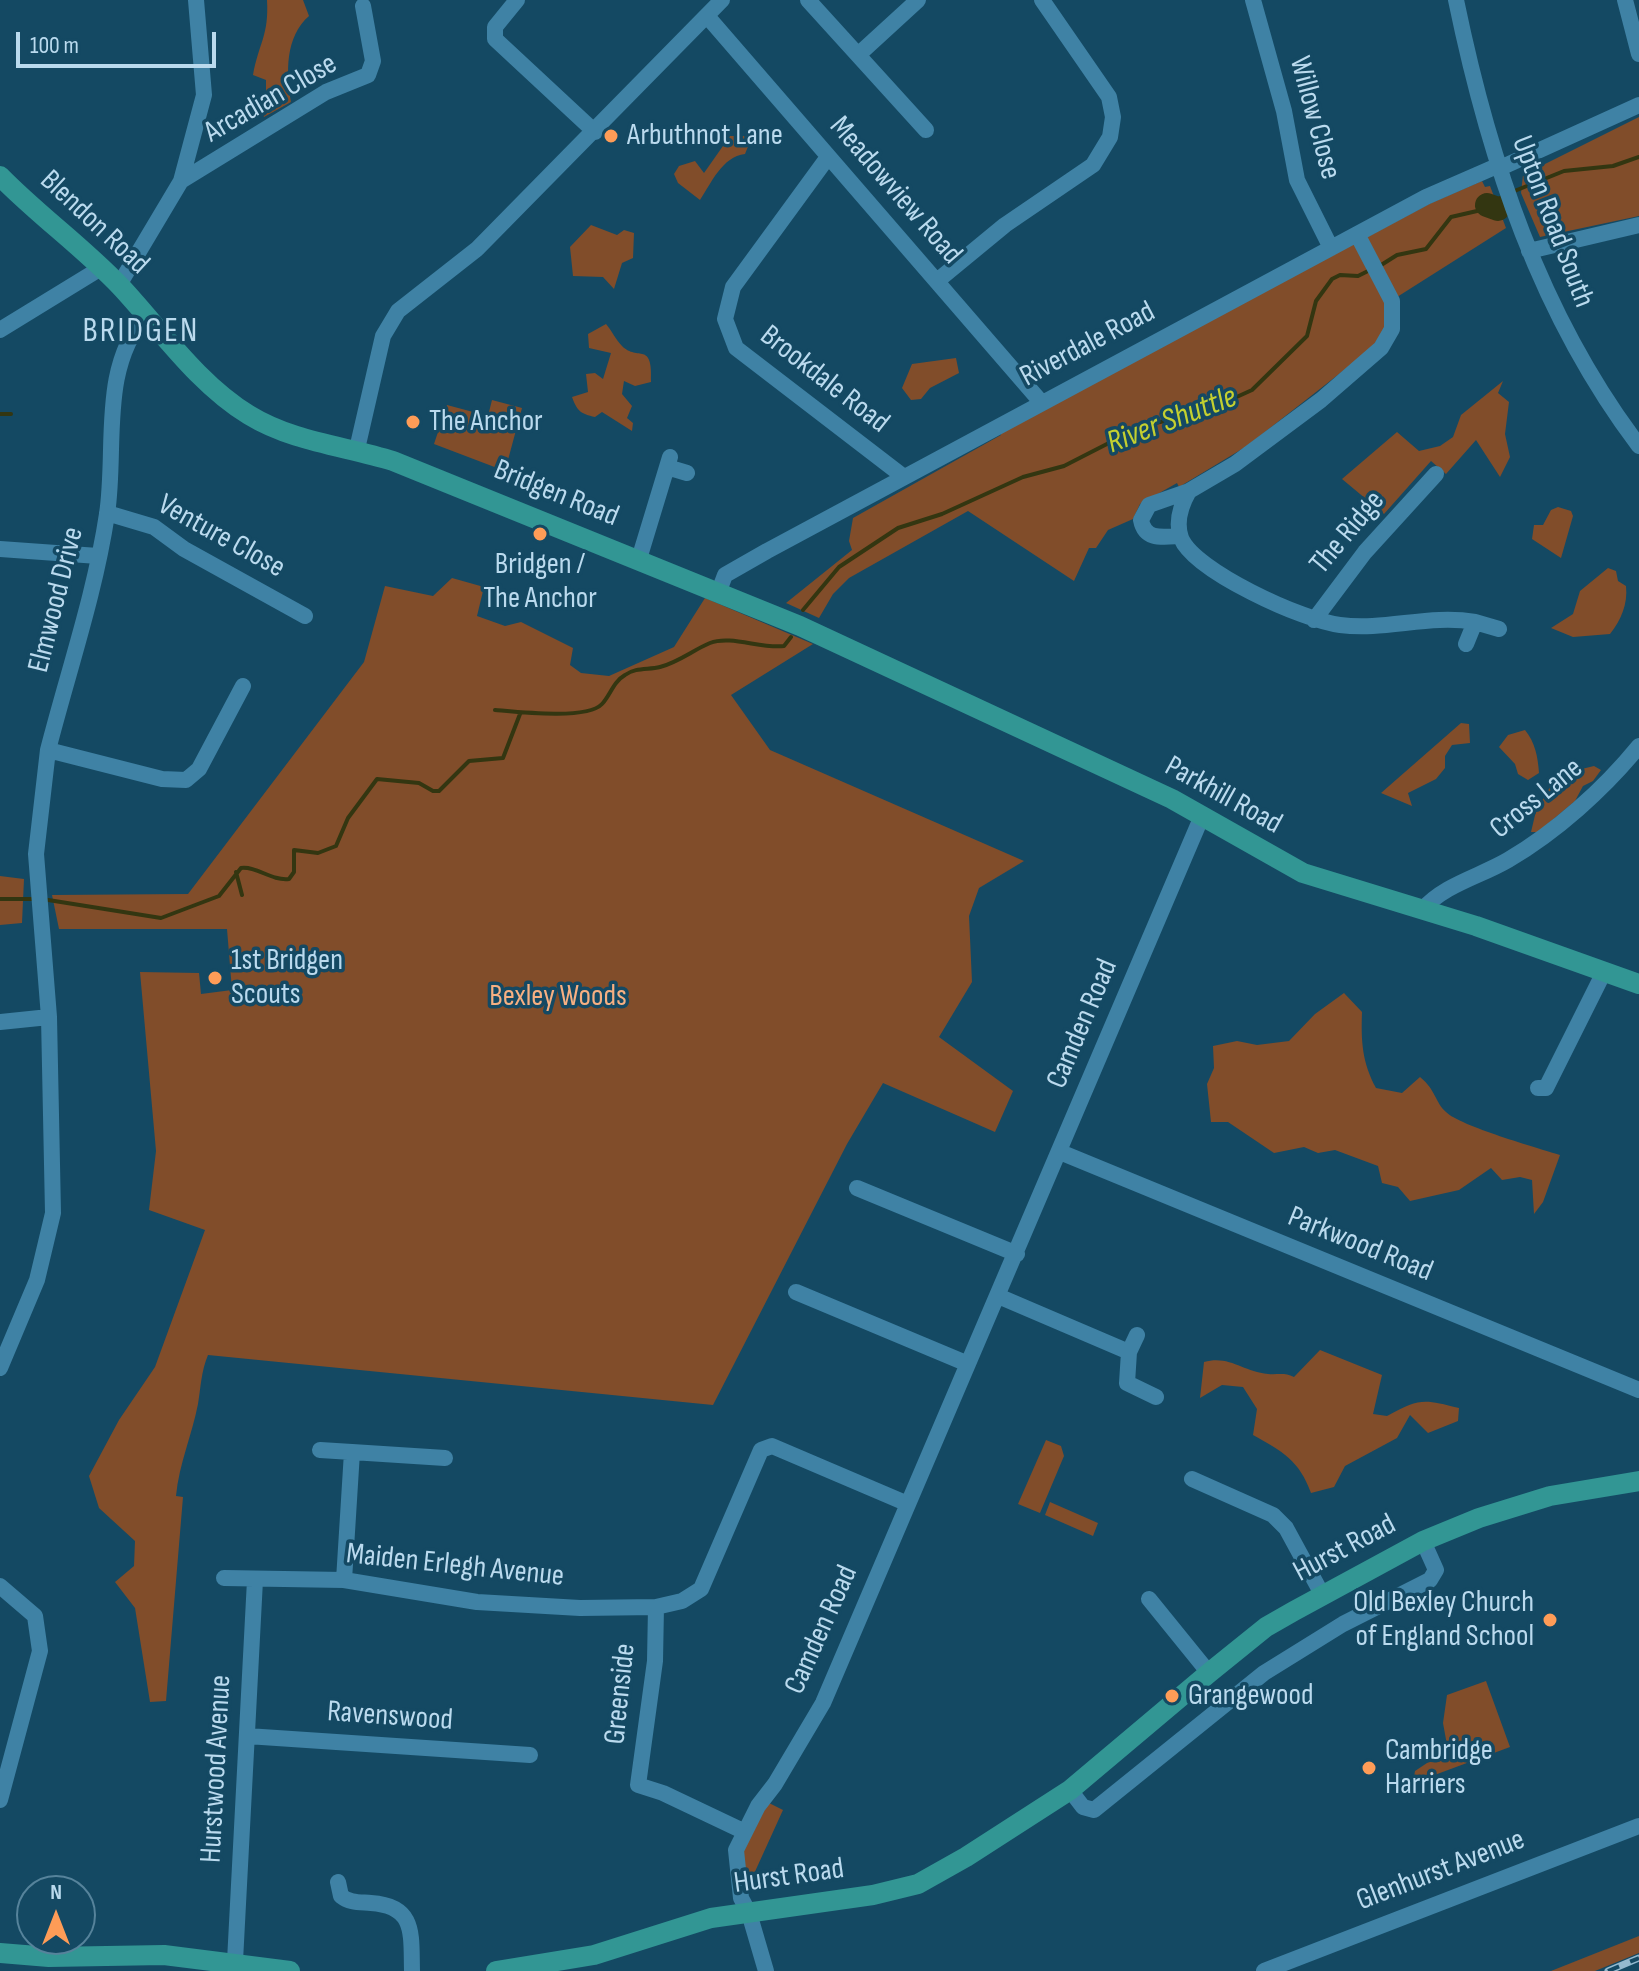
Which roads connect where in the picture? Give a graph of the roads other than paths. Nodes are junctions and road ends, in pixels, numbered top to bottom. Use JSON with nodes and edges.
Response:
{"nodes":[{"id":1,"x":196,"y":0,"type":"edge"},
{"id":2,"x":517,"y":0,"type":"edge"},
{"id":3,"x":722,"y":0,"type":"edge"},
{"id":4,"x":808,"y":0,"type":"edge"},
{"id":5,"x":918,"y":0,"type":"edge"},
{"id":6,"x":1042,"y":0,"type":"edge"},
{"id":7,"x":1253,"y":0,"type":"edge"},
{"id":8,"x":1456,"y":0,"type":"edge"},
{"id":9,"x":1625,"y":0,"type":"edge"},
{"id":10,"x":363,"y":6,"type":"dead end"},
{"id":11,"x":707,"y":16,"type":"junction"},
{"id":12,"x":1639,"y":54,"type":"edge"},
{"id":13,"x":858,"y":55,"type":"junction"},
{"id":14,"x":1639,"y":105,"type":"edge"},
{"id":15,"x":926,"y":130,"type":"dead end"},
{"id":16,"x":595,"y":132,"type":"junction"},
{"id":17,"x":828,"y":157,"type":"junction"},
{"id":18,"x":1498,"y":167,"type":"junction"},
{"id":19,"x":0,"y":176,"type":"edge"},
{"id":20,"x":181,"y":181,"type":"junction"},
{"id":21,"x":1639,"y":225,"type":"edge"},
{"id":22,"x":1357,"y":234,"type":"junction"},
{"id":23,"x":1331,"y":248,"type":"junction"},
{"id":24,"x":1529,"y":251,"type":"junction"},
{"id":25,"x":101,"y":268,"type":"junction"},
{"id":26,"x":937,"y":281,"type":"junction"},
{"id":27,"x":119,"y":285,"type":"junction"},
{"id":28,"x":146,"y":315,"type":"junction"},
{"id":29,"x":0,"y":330,"type":"edge"},
{"id":30,"x":1041,"y":402,"type":"junction"},
{"id":31,"x":1639,"y":446,"type":"edge"},
{"id":32,"x":357,"y":449,"type":"junction"},
{"id":33,"x":687,"y":473,"type":"dead end"},
{"id":34,"x":904,"y":477,"type":"junction"},
{"id":35,"x":1433,"y":484,"type":"dead end"},
{"id":36,"x":1189,"y":491,"type":"junction"},
{"id":37,"x":107,"y":513,"type":"junction"},
{"id":38,"x":1180,"y":536,"type":"junction"},
{"id":39,"x":0,"y":549,"type":"edge"},
{"id":40,"x":98,"y":556,"type":"junction"},
{"id":41,"x":639,"y":559,"type":"junction"},
{"id":42,"x":719,"y":591,"type":"junction"},
{"id":43,"x":305,"y":616,"type":"dead end"},
{"id":44,"x":1314,"y":620,"type":"junction"},
{"id":45,"x":792,"y":622,"type":"joint"},
{"id":46,"x":1475,"y":622,"type":"junction"},
{"id":47,"x":1499,"y":629,"type":"dead end"},
{"id":48,"x":1466,"y":644,"type":"dead end"},
{"id":49,"x":243,"y":686,"type":"dead end"},
{"id":50,"x":1639,"y":746,"type":"edge"},
{"id":51,"x":48,"y":750,"type":"junction"},
{"id":52,"x":1202,"y":816,"type":"junction"},
{"id":53,"x":1422,"y":910,"type":"junction"},
{"id":54,"x":1603,"y":974,"type":"junction"},
{"id":55,"x":1639,"y":984,"type":"edge"},
{"id":56,"x":49,"y":1017,"type":"junction"},
{"id":57,"x":0,"y":1022,"type":"edge"},
{"id":58,"x":1538,"y":1088,"type":"dead end"},
{"id":59,"x":1060,"y":1152,"type":"junction"},
{"id":60,"x":857,"y":1188,"type":"dead end"},
{"id":61,"x":1017,"y":1254,"type":"junction"},
{"id":62,"x":796,"y":1292,"type":"dead end"},
{"id":63,"x":998,"y":1296,"type":"junction"},
{"id":64,"x":1137,"y":1335,"type":"dead end"},
{"id":65,"x":1129,"y":1352,"type":"junction"},
{"id":66,"x":968,"y":1364,"type":"junction"},
{"id":67,"x":0,"y":1368,"type":"edge"},
{"id":68,"x":1639,"y":1390,"type":"edge"},
{"id":69,"x":1156,"y":1397,"type":"dead end"},
{"id":70,"x":320,"y":1450,"type":"dead end"},
{"id":71,"x":352,"y":1452,"type":"junction"},
{"id":72,"x":445,"y":1458,"type":"dead end"},
{"id":73,"x":1192,"y":1479,"type":"dead end"},
{"id":74,"x":1639,"y":1481,"type":"edge"},
{"id":75,"x":908,"y":1504,"type":"junction"},
{"id":76,"x":1423,"y":1541,"type":"junction"},
{"id":77,"x":224,"y":1578,"type":"dead end"},
{"id":78,"x":255,"y":1580,"type":"junction"},
{"id":79,"x":344,"y":1580,"type":"junction"},
{"id":80,"x":0,"y":1586,"type":"edge"},
{"id":81,"x":1323,"y":1596,"type":"junction"},
{"id":82,"x":1149,"y":1599,"type":"dead end"},
{"id":83,"x":656,"y":1607,"type":"junction"},
{"id":84,"x":1209,"y":1673,"type":"junction"},
{"id":85,"x":247,"y":1736,"type":"junction"},
{"id":86,"x":530,"y":1755,"type":"dead end"},
{"id":87,"x":1070,"y":1790,"type":"junction"},
{"id":88,"x":0,"y":1800,"type":"edge"},
{"id":89,"x":1639,"y":1826,"type":"edge"},
{"id":90,"x":743,"y":1831,"type":"junction"},
{"id":91,"x":338,"y":1882,"type":"dead end"},
{"id":92,"x":749,"y":1913,"type":"junction"},
{"id":93,"x":0,"y":1953,"type":"edge"},
{"id":94,"x":235,"y":1961,"type":"junction"},
{"id":95,"x":269,"y":1969,"type":"edge"},
{"id":96,"x":290,"y":1971,"type":"edge"},
{"id":97,"x":412,"y":1971,"type":"edge"},
{"id":98,"x":496,"y":1971,"type":"edge"},
{"id":99,"x":766,"y":1971,"type":"edge"},
{"id":100,"x":1264,"y":1971,"type":"edge"}],
"edges":[{"from":1,"to":20,"type":"street"},
{"from":2,"to":16,"type":"street"},
{"from":3,"to":11,"type":"street"},
{"from":4,"to":13,"type":"street"},
{"from":5,"to":13,"type":"street"},
{"from":6,"to":26,"type":"street"},
{"from":7,"to":23,"type":"street","name":"Willow Close"},
{"from":8,"to":18,"type":"street","name":"Upton Road South"},
{"from":9,"to":12,"type":"street"},
{"from":10,"to":20,"type":"street","name":"Arcadian Close"},
{"from":11,"to":16,"type":"street"},
{"from":11,"to":17,"type":"street","name":"Meadowview Road"},
{"from":13,"to":15,"type":"street"},
{"from":14,"to":18,"type":"street","name":"Riverdale Road"},
{"from":16,"to":32,"type":"street"},
{"from":17,"to":26,"type":"street","name":"Meadowview Road"},
{"from":17,"to":34,"type":"street","name":"Brookdale Road"},
{"from":18,"to":22,"type":"street","name":"Riverdale Road"},
{"from":18,"to":24,"type":"street","name":"Upton Road South"},
{"from":19,"to":25,"type":"main road","name":"Blendon Road"},
{"from":20,"to":27,"type":"street"},
{"from":21,"to":24,"type":"street"},
{"from":22,"to":23,"type":"street","name":"Riverdale Road"},
{"from":22,"to":36,"type":"street"},
{"from":23,"to":30,"type":"street","name":"Riverdale Road"},
{"from":24,"to":31,"type":"street","name":"Upton Road South"},
{"from":25,"to":27,"type":"main road","name":"Blendon Road"},
{"from":25,"to":29,"type":"street"},
{"from":26,"to":30,"type":"street","name":"Meadowview Road"},
{"from":27,"to":28,"type":"main road","name":"Blendon Road"},
{"from":28,"to":32,"type":"main road","name":"Bridgen Road"},
{"from":28,"to":37,"type":"street","name":"Elmwood Drive"},
{"from":30,"to":34,"type":"street","name":"Riverdale Road"},
{"from":32,"to":41,"type":"main road","name":"Bridgen Road"},
{"from":33,"to":41,"type":"street"},
{"from":34,"to":42,"type":"street","name":"Riverdale Road"},
{"from":35,"to":44,"type":"street","name":"The Ridge"},
{"from":36,"to":38,"type":"street"},
{"from":36,"to":38,"type":"street"},
{"from":37,"to":40,"type":"street","name":"Elmwood Drive"},
{"from":37,"to":43,"type":"street","name":"Venture Close"},
{"from":38,"to":44,"type":"street"},
{"from":39,"to":40,"type":"street"},
{"from":40,"to":51,"type":"street","name":"Elmwood Drive"},
{"from":41,"to":42,"type":"main road","name":"Bridgen Road"},
{"from":42,"to":45,"type":"main road","name":"Bridgen Road"},
{"from":44,"to":46,"type":"street"},
{"from":45,"to":52,"type":"main road","name":"Parkhill Road"},
{"from":46,"to":47,"type":"street"},
{"from":46,"to":48,"type":"street"},
{"from":49,"to":51,"type":"street"},
{"from":50,"to":53,"type":"street","name":"Cross Lane"},
{"from":51,"to":56,"type":"street","name":"Elmwood Drive"},
{"from":52,"to":53,"type":"main road","name":"Parkhill Road"},
{"from":52,"to":59,"type":"street","name":"Camden Road"},
{"from":53,"to":54,"type":"main road","name":"Parkhill Road"},
{"from":54,"to":55,"type":"main road","name":"Parkhill Road"},
{"from":54,"to":58,"type":"street"},
{"from":56,"to":57,"type":"street"},
{"from":56,"to":67,"type":"street","name":"Elmwood Drive"},
{"from":59,"to":61,"type":"street","name":"Camden Road"},
{"from":59,"to":68,"type":"street","name":"Parkwood Road"},
{"from":60,"to":61,"type":"street"},
{"from":61,"to":63,"type":"street","name":"Camden Road"},
{"from":62,"to":66,"type":"street"},
{"from":63,"to":65,"type":"street"},
{"from":63,"to":66,"type":"street","name":"Camden Road"},
{"from":64,"to":65,"type":"street"},
{"from":65,"to":69,"type":"street"},
{"from":66,"to":75,"type":"street","name":"Camden Road"},
{"from":70,"to":71,"type":"street"},
{"from":71,"to":72,"type":"street"},
{"from":71,"to":79,"type":"street"},
{"from":73,"to":81,"type":"street"},
{"from":74,"to":76,"type":"main road","name":"Hurst Road"},
{"from":75,"to":83,"type":"street","name":"Maiden Erlegh Avenue"},
{"from":75,"to":90,"type":"street","name":"Camden Road"},
{"from":76,"to":81,"type":"main road","name":"Hurst Road"},
{"from":76,"to":87,"type":"street","name":"Hurst Road"},
{"from":77,"to":78,"type":"street","name":"Maiden Erlegh Avenue"},
{"from":78,"to":79,"type":"street","name":"Maiden Erlegh Avenue"},
{"from":78,"to":85,"type":"street","name":"Hurstwood Avenue"},
{"from":79,"to":83,"type":"street","name":"Maiden Erlegh Avenue"},
{"from":80,"to":88,"type":"street"},
{"from":81,"to":84,"type":"main road","name":"Hurst Road"},
{"from":82,"to":84,"type":"street"},
{"from":83,"to":90,"type":"street","name":"Greenside"},
{"from":84,"to":87,"type":"main road","name":"Hurst Road"},
{"from":85,"to":86,"type":"street","name":"Ravenswood"},
{"from":85,"to":94,"type":"street","name":"Hurstwood Avenue"},
{"from":87,"to":92,"type":"main road","name":"Hurst Road"},
{"from":89,"to":100,"type":"street","name":"Glenhurst Avenue"},
{"from":90,"to":92,"type":"street","name":"Camden Road"},
{"from":91,"to":97,"type":"street"},
{"from":92,"to":98,"type":"main road","name":"Hurst Road"},
{"from":92,"to":99,"type":"street"},
{"from":93,"to":94,"type":"main road"},
{"from":94,"to":95,"type":"main road"},
{"from":95,"to":96,"type":"main road"}]}
